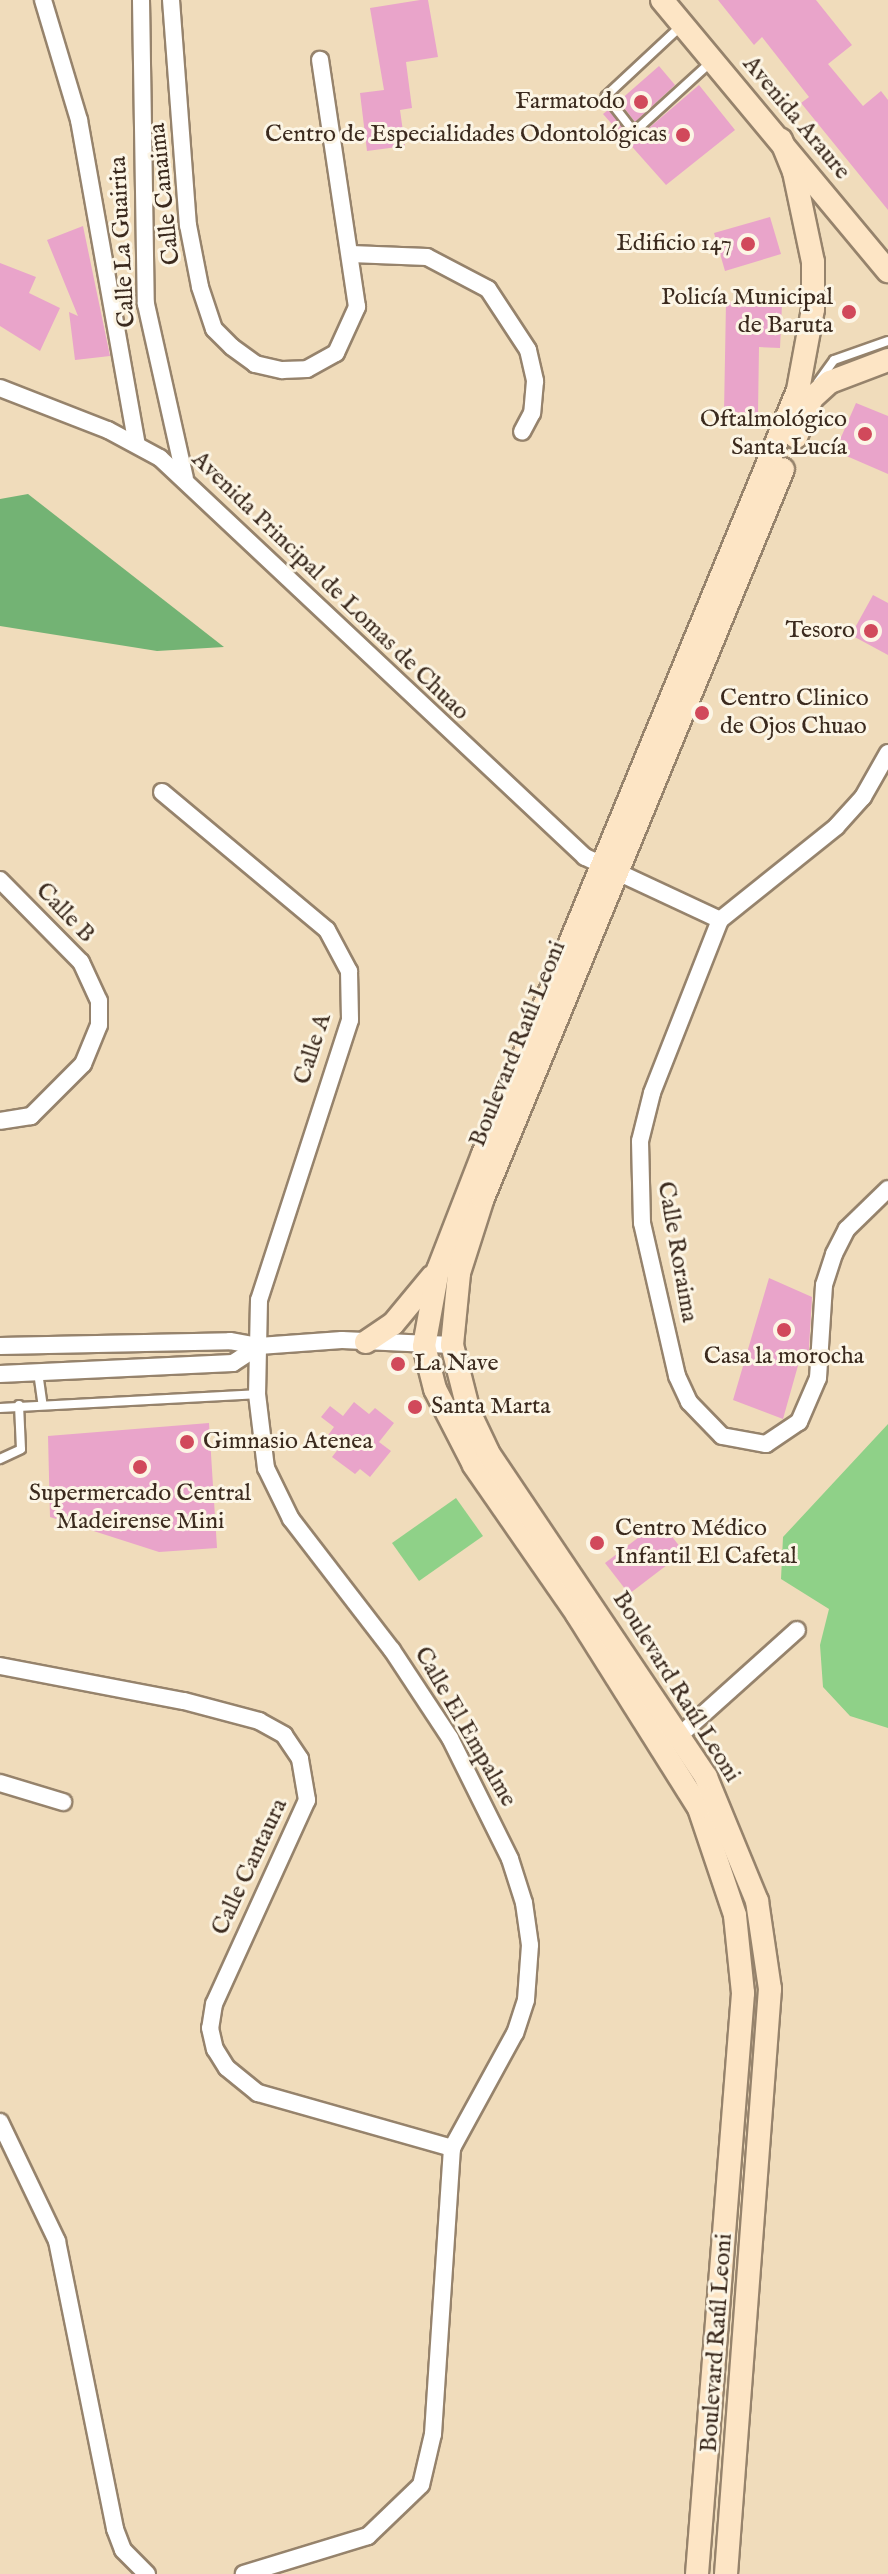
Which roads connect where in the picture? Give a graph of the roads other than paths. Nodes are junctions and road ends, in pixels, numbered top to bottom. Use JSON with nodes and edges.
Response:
{"nodes":[{"id":1,"x":43,"y":0,"type":"edge"},
{"id":2,"x":141,"y":0,"type":"edge"},
{"id":3,"x":171,"y":0,"type":"edge"},
{"id":4,"x":662,"y":0,"type":"edge"},
{"id":5,"x":682,"y":25,"type":"junction"},
{"id":6,"x":320,"y":60,"type":"dead end"},
{"id":7,"x":714,"y":60,"type":"junction"},
{"id":8,"x":781,"y":139,"type":"junction"},
{"id":9,"x":351,"y":254,"type":"junction"},
{"id":10,"x":888,"y":271,"type":"edge"},
{"id":11,"x":888,"y":341,"type":"edge"},
{"id":12,"x":888,"y":360,"type":"edge"},
{"id":13,"x":0,"y":388,"type":"edge"},
{"id":14,"x":812,"y":398,"type":"junction"},
{"id":15,"x":522,"y":432,"type":"dead end"},
{"id":16,"x":137,"y":444,"type":"junction"},
{"id":17,"x":185,"y":478,"type":"junction"},
{"id":18,"x":888,"y":753,"type":"edge"},
{"id":19,"x":162,"y":792,"type":"dead end"},
{"id":20,"x":608,"y":867,"type":"junction"},
{"id":21,"x":0,"y":880,"type":"edge"},
{"id":22,"x":720,"y":920,"type":"junction"},
{"id":23,"x":0,"y":1121,"type":"edge"},
{"id":24,"x":888,"y":1189,"type":"edge"},
{"id":25,"x":438,"y":1270,"type":"junction"},
{"id":26,"x":366,"y":1342,"type":"junction"},
{"id":27,"x":452,"y":1345,"type":"junction"},
{"id":28,"x":0,"y":1346,"type":"edge"},
{"id":29,"x":259,"y":1346,"type":"junction"},
{"id":30,"x":424,"y":1346,"type":"junction"},
{"id":31,"x":38,"y":1372,"type":"junction"},
{"id":32,"x":0,"y":1374,"type":"edge"},
{"id":33,"x":257,"y":1394,"type":"junction"},
{"id":34,"x":42,"y":1402,"type":"junction"},
{"id":35,"x":19,"y":1405,"type":"junction"},
{"id":36,"x":0,"y":1408,"type":"edge"},
{"id":37,"x":0,"y":1459,"type":"edge"},
{"id":38,"x":797,"y":1630,"type":"dead end"},
{"id":39,"x":0,"y":1666,"type":"edge"},
{"id":40,"x":680,"y":1735,"type":"junction"},
{"id":41,"x":0,"y":1783,"type":"edge"},
{"id":42,"x":63,"y":1802,"type":"dead end"},
{"id":43,"x":0,"y":2122,"type":"edge"},
{"id":44,"x":452,"y":2148,"type":"junction"},
{"id":45,"x":147,"y":2574,"type":"edge"},
{"id":46,"x":244,"y":2574,"type":"edge"},
{"id":47,"x":697,"y":2574,"type":"edge"},
{"id":48,"x":726,"y":2574,"type":"edge"}],
"edges":[{"from":1,"to":16,"type":"street"},
{"from":2,"to":17,"type":"street","name":"Calle La Guairita"},
{"from":3,"to":9,"type":"street","name":"Calle Canaima"},
{"from":4,"to":5,"type":"street","name":"Avenida Araure"},
{"from":5,"to":7,"type":"street","name":"Avenida Araure"},
{"from":5,"to":7,"type":"lane"},
{"from":6,"to":9,"type":"street","name":"Calle Canaima"},
{"from":7,"to":8,"type":"street","name":"Avenida Araure"},
{"from":8,"to":10,"type":"street","name":"Avenida Araure"},
{"from":8,"to":20,"type":"street","name":"Boulevard Raúl Leoni"},
{"from":9,"to":15,"type":"street"},
{"from":11,"to":14,"type":"lane"},
{"from":12,"to":14,"type":"street"},
{"from":13,"to":16,"type":"street","name":"Avenida Principal de Lomas de Chuao"},
{"from":14,"to":20,"type":"street","name":"Boulevard Raúl Leoni"},
{"from":16,"to":17,"type":"street","name":"Avenida Principal de Lomas de Chuao"},
{"from":17,"to":20,"type":"street","name":"Avenida Principal de Lomas de Chuao"},
{"from":18,"to":22,"type":"street","name":"Calle Roraima"},
{"from":19,"to":29,"type":"street","name":"Calle A"},
{"from":20,"to":22,"type":"street","name":"Avenida Principal de Lomas de Chuao"},
{"from":20,"to":25,"type":"street","name":"Boulevard Raúl Leoni"},
{"from":20,"to":27,"type":"street","name":"Boulevard Raúl Leoni"},
{"from":21,"to":23,"type":"street","name":"Calle B"},
{"from":22,"to":24,"type":"street","name":"Calle Roraima"},
{"from":25,"to":26,"type":"street"},
{"from":25,"to":30,"type":"street","name":"Boulevard Raúl Leoni"},
{"from":26,"to":29,"type":"street"},
{"from":26,"to":30,"type":"street"},
{"from":27,"to":30,"type":"street"},
{"from":27,"to":40,"type":"street","name":"Boulevard Raúl Leoni"},
{"from":28,"to":29,"type":"street"},
{"from":29,"to":31,"type":"street"},
{"from":29,"to":33,"type":"street","name":"Calle El Empalme"},
{"from":30,"to":47,"type":"street","name":"Boulevard Raúl Leoni"},
{"from":31,"to":32,"type":"street"},
{"from":31,"to":34,"type":"lane"},
{"from":33,"to":34,"type":"lane"},
{"from":33,"to":44,"type":"street","name":"Calle El Empalme"},
{"from":34,"to":35,"type":"lane"},
{"from":35,"to":36,"type":"lane"},
{"from":35,"to":37,"type":"lane"},
{"from":38,"to":40,"type":"street"},
{"from":39,"to":44,"type":"street","name":"Calle Cantaura"},
{"from":40,"to":48,"type":"street","name":"Boulevard Raúl Leoni"},
{"from":41,"to":42,"type":"street"},
{"from":43,"to":45,"type":"street"},
{"from":44,"to":46,"type":"street"}]}
